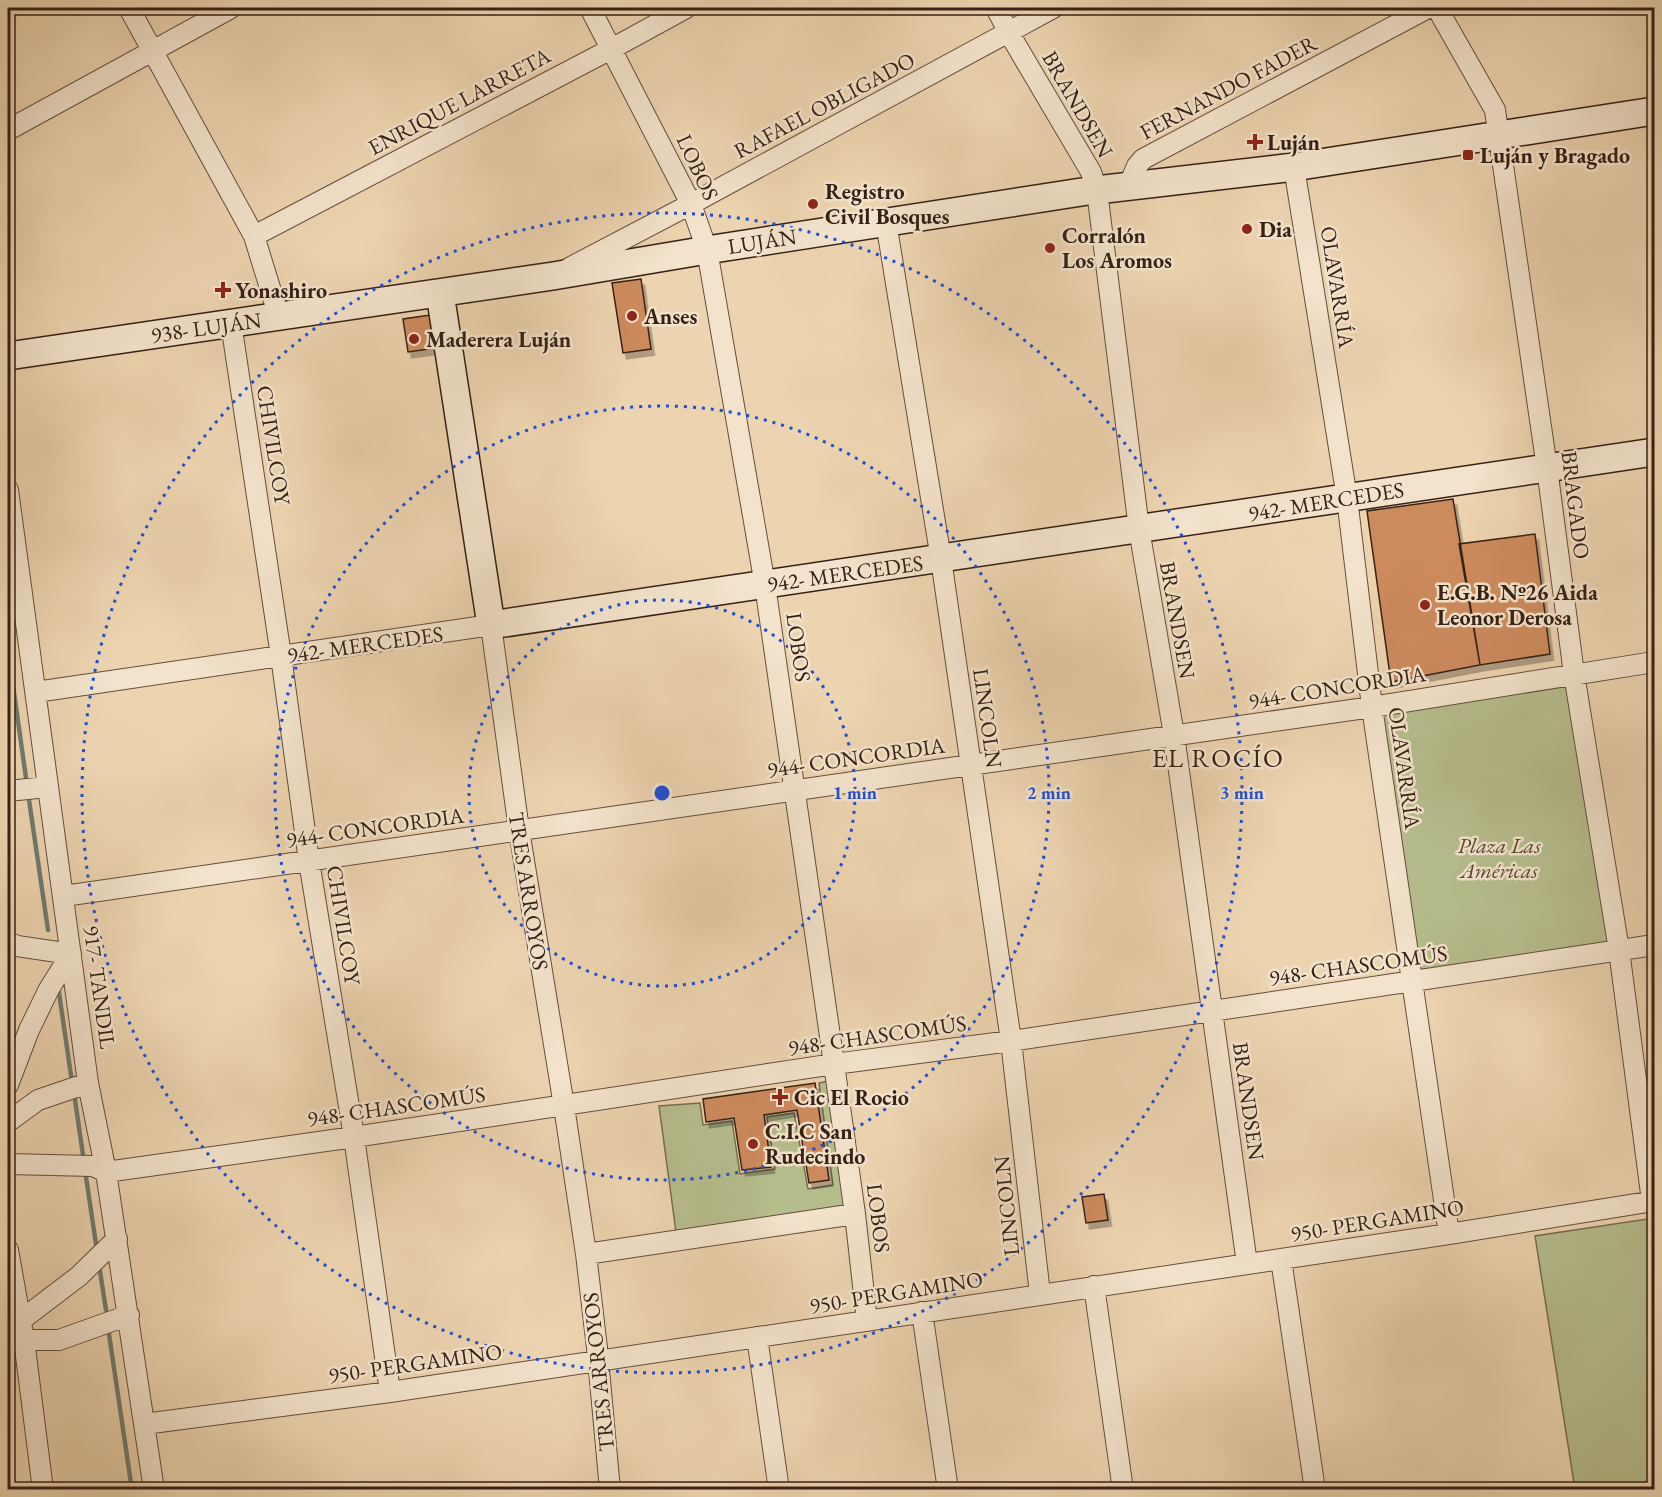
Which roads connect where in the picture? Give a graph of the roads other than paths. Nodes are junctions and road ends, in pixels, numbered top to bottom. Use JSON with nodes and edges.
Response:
{"nodes":[{"id":1,"x":129,"y":8,"type":"edge"},
{"id":2,"x":231,"y":8,"type":"edge"},
{"id":3,"x":590,"y":8,"type":"edge"},
{"id":4,"x":687,"y":8,"type":"edge"},
{"id":5,"x":996,"y":8,"type":"edge"},
{"id":6,"x":1053,"y":8,"type":"edge"},
{"id":7,"x":1428,"y":8,"type":"edge"},
{"id":8,"x":1437,"y":8,"type":"edge"},
{"id":9,"x":1009,"y":33,"type":"junction"},
{"id":10,"x":613,"y":48,"type":"junction"},
{"id":11,"x":152,"y":50,"type":"junction"},
{"id":12,"x":1654,"y":111,"type":"edge"},
{"id":13,"x":8,"y":130,"type":"edge"},
{"id":14,"x":1500,"y":135,"type":"junction"},
{"id":15,"x":1294,"y":167,"type":"junction"},
{"id":16,"x":1128,"y":187,"type":"junction"},
{"id":17,"x":1097,"y":191,"type":"junction"},
{"id":18,"x":691,"y":204,"type":"junction"},
{"id":19,"x":886,"y":222,"type":"junction"},
{"id":20,"x":254,"y":236,"type":"junction"},
{"id":21,"x":707,"y":250,"type":"junction"},
{"id":22,"x":553,"y":276,"type":"junction"},
{"id":23,"x":440,"y":293,"type":"junction"},
{"id":24,"x":279,"y":317,"type":"junction"},
{"id":25,"x":231,"y":323,"type":"junction"},
{"id":26,"x":8,"y":356,"type":"edge"},
{"id":27,"x":1654,"y":452,"type":"edge"},
{"id":28,"x":1547,"y":468,"type":"junction"},
{"id":29,"x":8,"y":490,"type":"edge"},
{"id":30,"x":1347,"y":498,"type":"junction"},
{"id":31,"x":1138,"y":529,"type":"junction"},
{"id":32,"x":941,"y":559,"type":"junction"},
{"id":33,"x":765,"y":585,"type":"junction"},
{"id":34,"x":491,"y":625,"type":"junction"},
{"id":35,"x":281,"y":656,"type":"junction"},
{"id":36,"x":1654,"y":662,"type":"edge"},
{"id":37,"x":1574,"y":674,"type":"junction"},
{"id":38,"x":36,"y":692,"type":"junction"},
{"id":39,"x":1372,"y":707,"type":"junction"},
{"id":40,"x":1174,"y":735,"type":"junction"},
{"id":41,"x":971,"y":765,"type":"junction"},
{"id":42,"x":28,"y":789,"type":"edge"},
{"id":43,"x":795,"y":790,"type":"junction"},
{"id":44,"x":519,"y":830,"type":"junction"},
{"id":45,"x":309,"y":861,"type":"junction"},
{"id":46,"x":64,"y":896,"type":"junction"},
{"id":47,"x":8,"y":942,"type":"edge"},
{"id":48,"x":1654,"y":945,"type":"edge"},
{"id":49,"x":1619,"y":950,"type":"junction"},
{"id":50,"x":72,"y":954,"type":"junction"},
{"id":51,"x":1412,"y":982,"type":"junction"},
{"id":52,"x":1212,"y":1011,"type":"junction"},
{"id":53,"x":1011,"y":1041,"type":"junction"},
{"id":54,"x":834,"y":1064,"type":"junction"},
{"id":55,"x":8,"y":1085,"type":"edge"},
{"id":56,"x":78,"y":1086,"type":"junction"},
{"id":57,"x":564,"y":1106,"type":"junction"},
{"id":58,"x":8,"y":1122,"type":"edge"},
{"id":59,"x":354,"y":1137,"type":"junction"},
{"id":60,"x":8,"y":1164,"type":"edge"},
{"id":61,"x":106,"y":1172,"type":"junction"},
{"id":62,"x":1653,"y":1201,"type":"edge"},
{"id":63,"x":855,"y":1214,"type":"junction"},
{"id":64,"x":1449,"y":1234,"type":"junction"},
{"id":65,"x":117,"y":1239,"type":"junction"},
{"id":66,"x":8,"y":1250,"type":"edge"},
{"id":67,"x":586,"y":1254,"type":"junction"},
{"id":68,"x":1281,"y":1258,"type":"junction"},
{"id":69,"x":1247,"y":1264,"type":"junction"},
{"id":70,"x":1094,"y":1286,"type":"junction"},
{"id":71,"x":1040,"y":1294,"type":"junction"},
{"id":72,"x":922,"y":1312,"type":"junction"},
{"id":73,"x":129,"y":1316,"type":"junction"},
{"id":74,"x":867,"y":1321,"type":"junction"},
{"id":75,"x":17,"y":1334,"type":"edge"},
{"id":76,"x":757,"y":1337,"type":"junction"},
{"id":77,"x":598,"y":1360,"type":"junction"},
{"id":78,"x":390,"y":1392,"type":"junction"},
{"id":79,"x":144,"y":1424,"type":"junction"},
{"id":80,"x":43,"y":1490,"type":"edge"},
{"id":81,"x":154,"y":1490,"type":"edge"},
{"id":82,"x":610,"y":1490,"type":"edge"},
{"id":83,"x":779,"y":1490,"type":"edge"},
{"id":84,"x":948,"y":1490,"type":"edge"},
{"id":85,"x":1123,"y":1490,"type":"edge"},
{"id":86,"x":1315,"y":1490,"type":"edge"}],
"edges":[{"from":1,"to":11,"type":"street"},
{"from":2,"to":11,"type":"street"},
{"from":3,"to":10,"type":"street","name":"LOBOS"},
{"from":4,"to":10,"type":"street","name":"ENRIQUE LARRETA"},
{"from":5,"to":9,"type":"street","name":"BRANDSEN"},
{"from":6,"to":9,"type":"street","name":"RAFAEL OBLIGADO"},
{"from":7,"to":16,"type":"street","name":"FERNANDO FADER"},
{"from":8,"to":14,"type":"street","name":"BRAGADO"},
{"from":9,"to":17,"type":"street","name":"BRANDSEN"},
{"from":9,"to":18,"type":"street","name":"RAFAEL OBLIGADO"},
{"from":10,"to":18,"type":"street","name":"LOBOS"},
{"from":10,"to":20,"type":"street","name":"ENRIQUE LARRETA"},
{"from":11,"to":13,"type":"street"},
{"from":11,"to":20,"type":"street"},
{"from":12,"to":14,"type":"main road","name":"LUJÁN"},
{"from":14,"to":15,"type":"main road","name":"LUJÁN"},
{"from":14,"to":28,"type":"street","name":"BRAGADO"},
{"from":15,"to":16,"type":"main road","name":"LUJÁN"},
{"from":15,"to":30,"type":"street","name":"OLAVARRÍA"},
{"from":16,"to":17,"type":"main road","name":"LUJÁN"},
{"from":17,"to":19,"type":"main road","name":"LUJÁN"},
{"from":17,"to":31,"type":"street","name":"BRANDSEN"},
{"from":18,"to":21,"type":"street","name":"LOBOS"},
{"from":18,"to":22,"type":"street","name":"RAFAEL OBLIGADO"},
{"from":19,"to":21,"type":"main road","name":"LUJÁN"},
{"from":19,"to":32,"type":"street","name":"LINCOLN"},
{"from":20,"to":24,"type":"street"},
{"from":21,"to":22,"type":"main road","name":"LUJÁN"},
{"from":21,"to":33,"type":"street","name":"LOBOS"},
{"from":22,"to":23,"type":"main road","name":"LUJÁN"},
{"from":23,"to":24,"type":"main road","name":"938- LUJÁN"},
{"from":23,"to":34,"type":"main road","name":"TRES ARROYOS"},
{"from":24,"to":25,"type":"main road","name":"938- LUJÁN"},
{"from":25,"to":26,"type":"main road","name":"938- LUJÁN"},
{"from":25,"to":35,"type":"street","name":"CHIVILCOY"},
{"from":27,"to":28,"type":"main road","name":"942- MERCEDES"},
{"from":28,"to":30,"type":"main road","name":"942- MERCEDES"},
{"from":28,"to":37,"type":"street","name":"BRAGADO"},
{"from":29,"to":38,"type":"street","name":"917- TANDIL"},
{"from":30,"to":31,"type":"main road","name":"942- MERCEDES"},
{"from":30,"to":39,"type":"street","name":"OLAVARRÍA"},
{"from":31,"to":32,"type":"main road","name":"942- MERCEDES"},
{"from":31,"to":40,"type":"street","name":"BRANDSEN"},
{"from":32,"to":33,"type":"main road","name":"942- MERCEDES"},
{"from":32,"to":41,"type":"street","name":"LINCOLN"},
{"from":33,"to":34,"type":"main road","name":"942- MERCEDES"},
{"from":33,"to":43,"type":"street","name":"LOBOS"},
{"from":34,"to":35,"type":"street","name":"942- MERCEDES"},
{"from":34,"to":44,"type":"street","name":"TRES ARROYOS"},
{"from":35,"to":38,"type":"street","name":"942- MERCEDES"},
{"from":35,"to":45,"type":"street","name":"CHIVILCOY"},
{"from":36,"to":37,"type":"street","name":"944- CONCORDIA"},
{"from":37,"to":39,"type":"street","name":"944- CONCORDIA"},
{"from":37,"to":49,"type":"street","name":"BRAGADO"},
{"from":38,"to":42,"type":"street","name":"917- TANDIL"},
{"from":39,"to":40,"type":"street","name":"944- CONCORDIA"},
{"from":39,"to":51,"type":"street","name":"OLAVARRÍA"},
{"from":40,"to":41,"type":"street","name":"944- CONCORDIA"},
{"from":40,"to":52,"type":"street","name":"BRANDSEN"},
{"from":41,"to":43,"type":"street","name":"944- CONCORDIA"},
{"from":41,"to":53,"type":"street","name":"LINCOLN"},
{"from":42,"to":46,"type":"street","name":"917- TANDIL"},
{"from":43,"to":44,"type":"street","name":"944- CONCORDIA"},
{"from":43,"to":54,"type":"street","name":"LOBOS"},
{"from":44,"to":45,"type":"street","name":"944- CONCORDIA"},
{"from":44,"to":57,"type":"street","name":"TRES ARROYOS"},
{"from":45,"to":46,"type":"street","name":"944- CONCORDIA"},
{"from":45,"to":59,"type":"street","name":"CHIVILCOY"},
{"from":46,"to":50,"type":"street","name":"917- TANDIL"},
{"from":47,"to":50,"type":"street"},
{"from":48,"to":49,"type":"street","name":"948- CHASCOMÚS"},
{"from":49,"to":51,"type":"street","name":"948- CHASCOMÚS"},
{"from":49,"to":62,"type":"street","name":"BRAGADO"},
{"from":50,"to":55,"type":"street"},
{"from":50,"to":56,"type":"street","name":"917- TANDIL"},
{"from":51,"to":52,"type":"street","name":"948- CHASCOMÚS"},
{"from":51,"to":64,"type":"street","name":"OLAVARRÍA"},
{"from":52,"to":53,"type":"street","name":"948- CHASCOMÚS"},
{"from":52,"to":69,"type":"street","name":"BRANDSEN"},
{"from":53,"to":54,"type":"street","name":"948- CHASCOMÚS"},
{"from":53,"to":71,"type":"street","name":"LINCOLN"},
{"from":54,"to":57,"type":"street","name":"948- CHASCOMÚS"},
{"from":54,"to":63,"type":"street","name":"LOBOS"},
{"from":56,"to":58,"type":"street"},
{"from":56,"to":61,"type":"street","name":"917- TANDIL"},
{"from":57,"to":59,"type":"street","name":"948- CHASCOMÚS"},
{"from":57,"to":67,"type":"street","name":"TRES ARROYOS"},
{"from":59,"to":61,"type":"street","name":"948- CHASCOMÚS"},
{"from":59,"to":78,"type":"street","name":"CHIVILCOY"},
{"from":60,"to":61,"type":"street"},
{"from":61,"to":65,"type":"street","name":"917- TANDIL"},
{"from":62,"to":64,"type":"street","name":"950- PERGAMINO"},
{"from":63,"to":67,"type":"street"},
{"from":63,"to":74,"type":"street","name":"LOBOS"},
{"from":64,"to":68,"type":"street","name":"950- PERGAMINO"},
{"from":65,"to":73,"type":"street","name":"917- TANDIL"},
{"from":65,"to":75,"type":"street"},
{"from":66,"to":75,"type":"street"},
{"from":67,"to":77,"type":"street","name":"TRES ARROYOS"},
{"from":68,"to":69,"type":"street","name":"950- PERGAMINO"},
{"from":68,"to":86,"type":"street"},
{"from":69,"to":70,"type":"street","name":"950- PERGAMINO"},
{"from":70,"to":71,"type":"street","name":"950- PERGAMINO"},
{"from":70,"to":85,"type":"street"},
{"from":71,"to":72,"type":"street","name":"950- PERGAMINO"},
{"from":72,"to":74,"type":"street","name":"950- PERGAMINO"},
{"from":72,"to":84,"type":"street"},
{"from":73,"to":75,"type":"street"},
{"from":73,"to":79,"type":"street","name":"917- TANDIL"},
{"from":74,"to":76,"type":"street","name":"950- PERGAMINO"},
{"from":75,"to":80,"type":"street"},
{"from":76,"to":77,"type":"street","name":"950- PERGAMINO"},
{"from":76,"to":83,"type":"street"},
{"from":77,"to":78,"type":"street","name":"950- PERGAMINO"},
{"from":77,"to":82,"type":"street","name":"TRES ARROYOS"},
{"from":78,"to":79,"type":"street","name":"950- PERGAMINO"},
{"from":79,"to":81,"type":"street","name":"917- TANDIL"}]}
